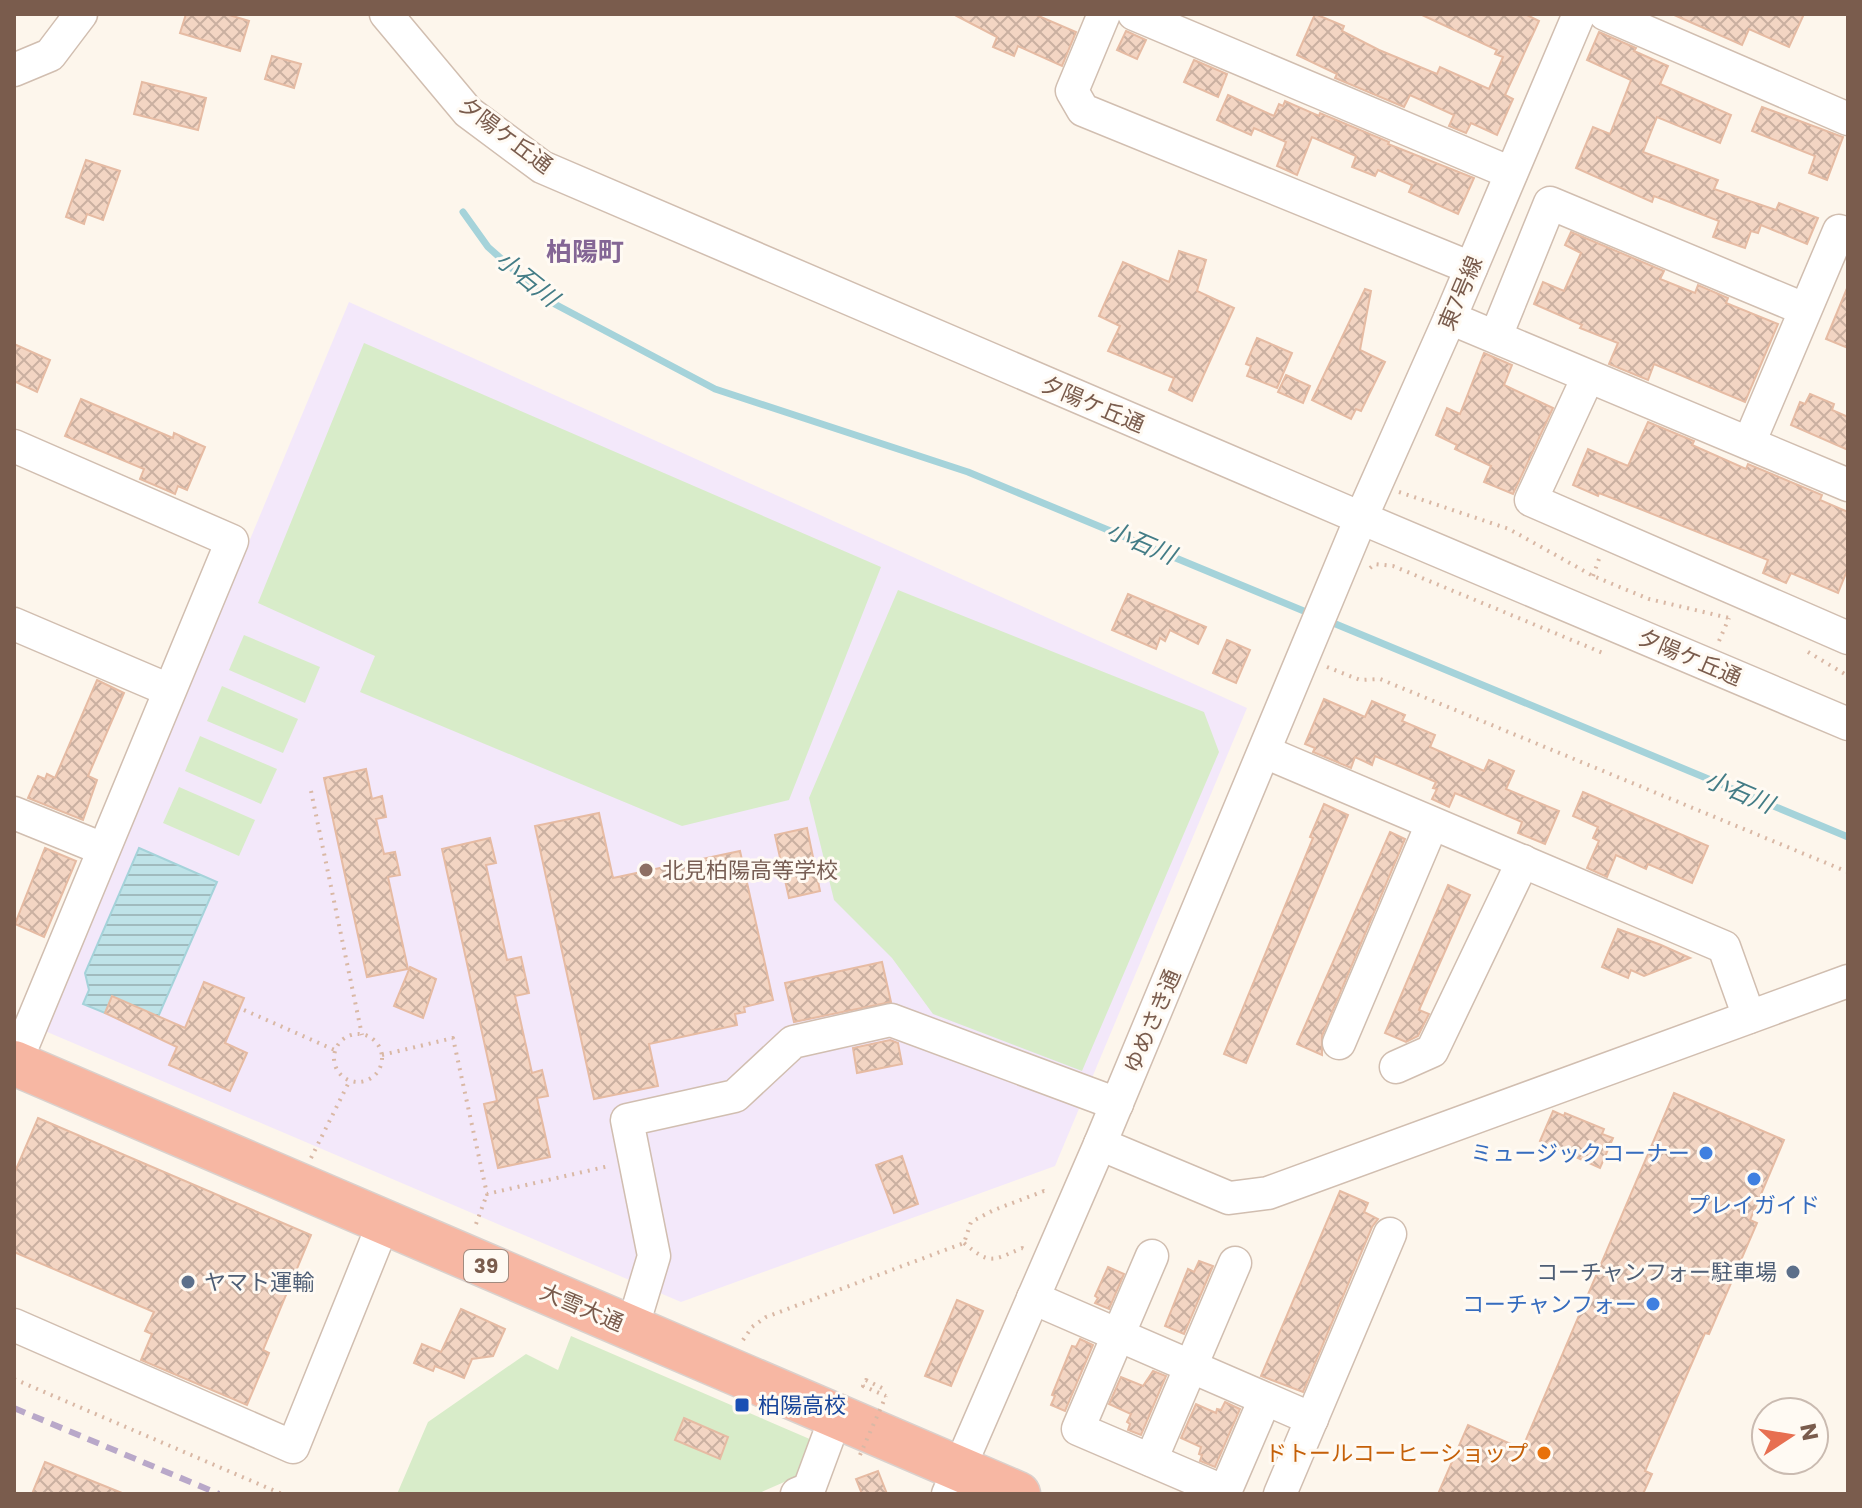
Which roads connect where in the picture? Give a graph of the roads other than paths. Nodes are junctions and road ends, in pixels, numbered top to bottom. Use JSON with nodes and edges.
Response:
{"nodes":[{"id":1,"x":81,"y":14,"type":"edge"},
{"id":2,"x":386,"y":14,"type":"edge"},
{"id":3,"x":1104,"y":14,"type":"edge"},
{"id":4,"x":1134,"y":14,"type":"edge"},
{"id":5,"x":1579,"y":14,"type":"edge"},
{"id":6,"x":1605,"y":14,"type":"edge"},
{"id":7,"x":14,"y":70,"type":"edge"},
{"id":8,"x":1848,"y":119,"type":"edge"},
{"id":9,"x":1511,"y":173,"type":"junction"},
{"id":10,"x":1848,"y":234,"type":"edge"},
{"id":11,"x":1471,"y":268,"type":"junction"},
{"id":12,"x":1804,"y":309,"type":"junction"},
{"id":13,"x":1450,"y":318,"type":"junction"},
{"id":14,"x":1496,"y":336,"type":"junction"},
{"id":15,"x":1588,"y":377,"type":"junction"},
{"id":16,"x":1749,"y":443,"type":"junction"},
{"id":17,"x":18,"y":457,"type":"edge"},
{"id":18,"x":1848,"y":485,"type":"edge"},
{"id":19,"x":1361,"y":518,"type":"junction"},
{"id":20,"x":1351,"y":572,"type":"joint"},
{"id":21,"x":14,"y":624,"type":"edge"},
{"id":22,"x":1841,"y":648,"type":"edge"},
{"id":23,"x":169,"y":690,"type":"junction"},
{"id":24,"x":1848,"y":724,"type":"edge"},
{"id":25,"x":1265,"y":752,"type":"junction"},
{"id":26,"x":14,"y":813,"type":"edge"},
{"id":27,"x":1432,"y":824,"type":"junction"},
{"id":28,"x":103,"y":849,"type":"junction"},
{"id":29,"x":1523,"y":861,"type":"junction"},
{"id":30,"x":1848,"y":981,"type":"edge"},
{"id":31,"x":1749,"y":1017,"type":"junction"},
{"id":32,"x":1339,"y":1043,"type":"dead end"},
{"id":33,"x":15,"y":1063,"type":"edge"},
{"id":34,"x":1396,"y":1067,"type":"dead end"},
{"id":35,"x":1117,"y":1104,"type":"junction"},
{"id":36,"x":1100,"y":1144,"type":"junction"},
{"id":37,"x":384,"y":1222,"type":"junction"},
{"id":38,"x":1390,"y":1234,"type":"dead end"},
{"id":39,"x":1152,"y":1256,"type":"dead end"},
{"id":40,"x":1235,"y":1263,"type":"dead end"},
{"id":41,"x":1033,"y":1298,"type":"junction"},
{"id":42,"x":14,"y":1325,"type":"edge"},
{"id":43,"x":632,"y":1329,"type":"junction"},
{"id":44,"x":1118,"y":1335,"type":"junction"},
{"id":45,"x":1190,"y":1367,"type":"junction"},
{"id":46,"x":1265,"y":1399,"type":"junction"},
{"id":47,"x":836,"y":1416,"type":"junction"},
{"id":48,"x":1312,"y":1419,"type":"junction"},
{"id":49,"x":1151,"y":1460,"type":"junction"},
{"id":50,"x":953,"y":1481,"type":"edge"},
{"id":51,"x":797,"y":1494,"type":"edge"},
{"id":52,"x":1018,"y":1494,"type":"edge"},
{"id":53,"x":1280,"y":1494,"type":"edge"}],
"edges":[{"from":1,"to":7,"type":"street"},
{"from":2,"to":19,"type":"street","name":"夕陽ケ丘通"},
{"from":3,"to":11,"type":"street"},
{"from":4,"to":9,"type":"street"},
{"from":5,"to":9,"type":"street","name":"東7号線"},
{"from":6,"to":8,"type":"street"},
{"from":9,"to":11,"type":"street","name":"東7号線"},
{"from":10,"to":12,"type":"street"},
{"from":11,"to":13,"type":"street","name":"東7号線"},
{"from":12,"to":14,"type":"street"},
{"from":12,"to":16,"type":"street"},
{"from":13,"to":14,"type":"street"},
{"from":13,"to":19,"type":"street","name":"東7号線"},
{"from":14,"to":15,"type":"street"},
{"from":15,"to":16,"type":"street"},
{"from":15,"to":22,"type":"street"},
{"from":16,"to":18,"type":"street"},
{"from":17,"to":23,"type":"street"},
{"from":19,"to":20,"type":"street","name":"東7号線"},
{"from":19,"to":24,"type":"street","name":"夕陽ケ丘通"},
{"from":20,"to":25,"type":"street","name":"ゆめさき通"},
{"from":21,"to":23,"type":"street"},
{"from":23,"to":28,"type":"street"},
{"from":25,"to":27,"type":"street"},
{"from":25,"to":35,"type":"street","name":"ゆめさき通"},
{"from":26,"to":28,"type":"street"},
{"from":27,"to":29,"type":"street"},
{"from":27,"to":32,"type":"street"},
{"from":28,"to":33,"type":"street"},
{"from":29,"to":31,"type":"street"},
{"from":29,"to":34,"type":"street"},
{"from":30,"to":31,"type":"street"},
{"from":31,"to":36,"type":"street"},
{"from":33,"to":37,"type":"highway","name":"大雪大通","number":"39"},
{"from":35,"to":36,"type":"street","name":"ゆめさき通"},
{"from":35,"to":43,"type":"street"},
{"from":36,"to":41,"type":"street","name":"ゆめさき通"},
{"from":37,"to":42,"type":"street"},
{"from":37,"to":43,"type":"highway","name":"大雪大通","number":"39"},
{"from":38,"to":48,"type":"street"},
{"from":39,"to":44,"type":"street"},
{"from":40,"to":45,"type":"street"},
{"from":41,"to":44,"type":"street"},
{"from":41,"to":50,"type":"street","name":"ゆめさき通"},
{"from":43,"to":47,"type":"highway","name":"大雪大通","number":"39"},
{"from":44,"to":45,"type":"street"},
{"from":44,"to":49,"type":"street"},
{"from":45,"to":46,"type":"street"},
{"from":45,"to":49,"type":"street"},
{"from":46,"to":48,"type":"street"},
{"from":46,"to":49,"type":"street"},
{"from":47,"to":50,"type":"highway","name":"大雪大通","number":"39"},
{"from":47,"to":51,"type":"street"},
{"from":48,"to":53,"type":"street"},
{"from":50,"to":52,"type":"highway","name":"大雪大通","number":"39"}]}
